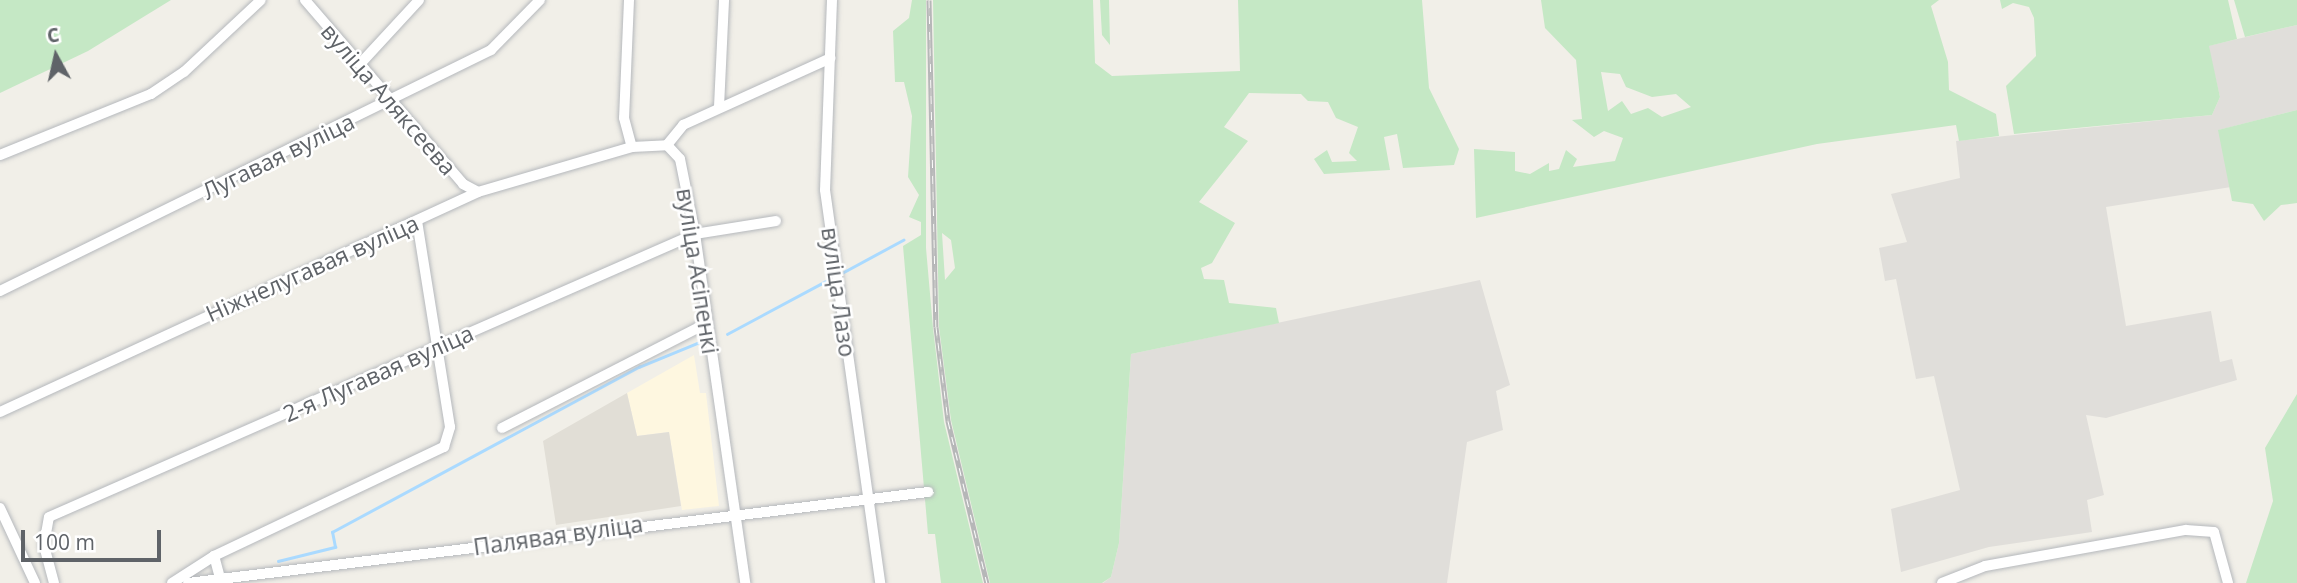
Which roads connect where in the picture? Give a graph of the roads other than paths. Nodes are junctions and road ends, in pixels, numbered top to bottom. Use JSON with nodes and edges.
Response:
{"nodes":[{"id":1,"x":261,"y":0,"type":"edge"},
{"id":2,"x":305,"y":0,"type":"edge"},
{"id":3,"x":419,"y":0,"type":"edge"},
{"id":4,"x":540,"y":0,"type":"edge"},
{"id":5,"x":629,"y":0,"type":"edge"},
{"id":6,"x":724,"y":0,"type":"edge"},
{"id":7,"x":832,"y":0,"type":"edge"},
{"id":8,"x":831,"y":58,"type":"junction"},
{"id":9,"x":360,"y":64,"type":"junction"},
{"id":10,"x":391,"y":101,"type":"junction"},
{"id":11,"x":719,"y":107,"type":"junction"},
{"id":12,"x":667,"y":145,"type":"junction"},
{"id":13,"x":632,"y":147,"type":"junction"},
{"id":14,"x":0,"y":155,"type":"edge"},
{"id":15,"x":478,"y":191,"type":"junction"},
{"id":16,"x":416,"y":221,"type":"junction"},
{"id":17,"x":776,"y":221,"type":"dead end"},
{"id":18,"x":695,"y":234,"type":"junction"},
{"id":19,"x":0,"y":291,"type":"edge"},
{"id":20,"x":707,"y":323,"type":"junction"},
{"id":21,"x":434,"y":349,"type":"junction"},
{"id":22,"x":0,"y":412,"type":"edge"},
{"id":23,"x":502,"y":428,"type":"dead end"},
{"id":24,"x":928,"y":492,"type":"dead end"},
{"id":25,"x":867,"y":500,"type":"junction"},
{"id":26,"x":0,"y":508,"type":"edge"},
{"id":27,"x":735,"y":511,"type":"junction"},
{"id":28,"x":214,"y":556,"type":"junction"},
{"id":29,"x":220,"y":578,"type":"junction"},
{"id":30,"x":35,"y":583,"type":"edge"},
{"id":31,"x":54,"y":583,"type":"edge"},
{"id":32,"x":172,"y":583,"type":"edge"},
{"id":33,"x":188,"y":583,"type":"edge"},
{"id":34,"x":745,"y":583,"type":"edge"},
{"id":35,"x":880,"y":583,"type":"edge"},
{"id":36,"x":1942,"y":583,"type":"edge"},
{"id":37,"x":2228,"y":583,"type":"edge"}],
"edges":[{"from":1,"to":14,"type":"street"},
{"from":2,"to":9,"type":"street","name":"вуліца Аляксеева"},
{"from":3,"to":9,"type":"street"},
{"from":4,"to":10,"type":"street","name":"Лугавая вуліца"},
{"from":5,"to":13,"type":"street"},
{"from":6,"to":11,"type":"street"},
{"from":7,"to":8,"type":"street","name":"вуліца Лазо"},
{"from":8,"to":11,"type":"street"},
{"from":8,"to":25,"type":"street","name":"вуліца Лазо"},
{"from":9,"to":10,"type":"street","name":"вуліца Аляксеева"},
{"from":10,"to":15,"type":"street","name":"вуліца Аляксеева"},
{"from":10,"to":19,"type":"street","name":"Лугавая вуліца"},
{"from":11,"to":12,"type":"street"},
{"from":12,"to":13,"type":"street"},
{"from":12,"to":18,"type":"street","name":"вуліца Асіпенкі"},
{"from":13,"to":15,"type":"street","name":"Ніжнелугавая вуліца"},
{"from":15,"to":16,"type":"street","name":"Ніжнелугавая вуліца"},
{"from":16,"to":21,"type":"street"},
{"from":16,"to":22,"type":"street","name":"Ніжнелугавая вуліца"},
{"from":17,"to":18,"type":"street","name":"2-я Лугавая вуліца"},
{"from":18,"to":20,"type":"street","name":"вуліца Асіпенкі"},
{"from":18,"to":21,"type":"street","name":"2-я Лугавая вуліца"},
{"from":20,"to":23,"type":"street"},
{"from":20,"to":27,"type":"street","name":"вуліца Асіпенкі"},
{"from":21,"to":28,"type":"street"},
{"from":21,"to":31,"type":"street","name":"2-я Лугавая вуліца"},
{"from":24,"to":25,"type":"street","name":"Палявая вуліца"},
{"from":25,"to":27,"type":"street","name":"Палявая вуліца"},
{"from":25,"to":35,"type":"street","name":"вуліца Лазо"},
{"from":26,"to":30,"type":"street"},
{"from":27,"to":29,"type":"street","name":"Палявая вуліца"},
{"from":27,"to":34,"type":"street","name":"вуліца Асіпенкі"},
{"from":28,"to":29,"type":"street"},
{"from":28,"to":32,"type":"street"},
{"from":29,"to":33,"type":"street","name":"Палявая вуліца"},
{"from":36,"to":37,"type":"street"}]}
